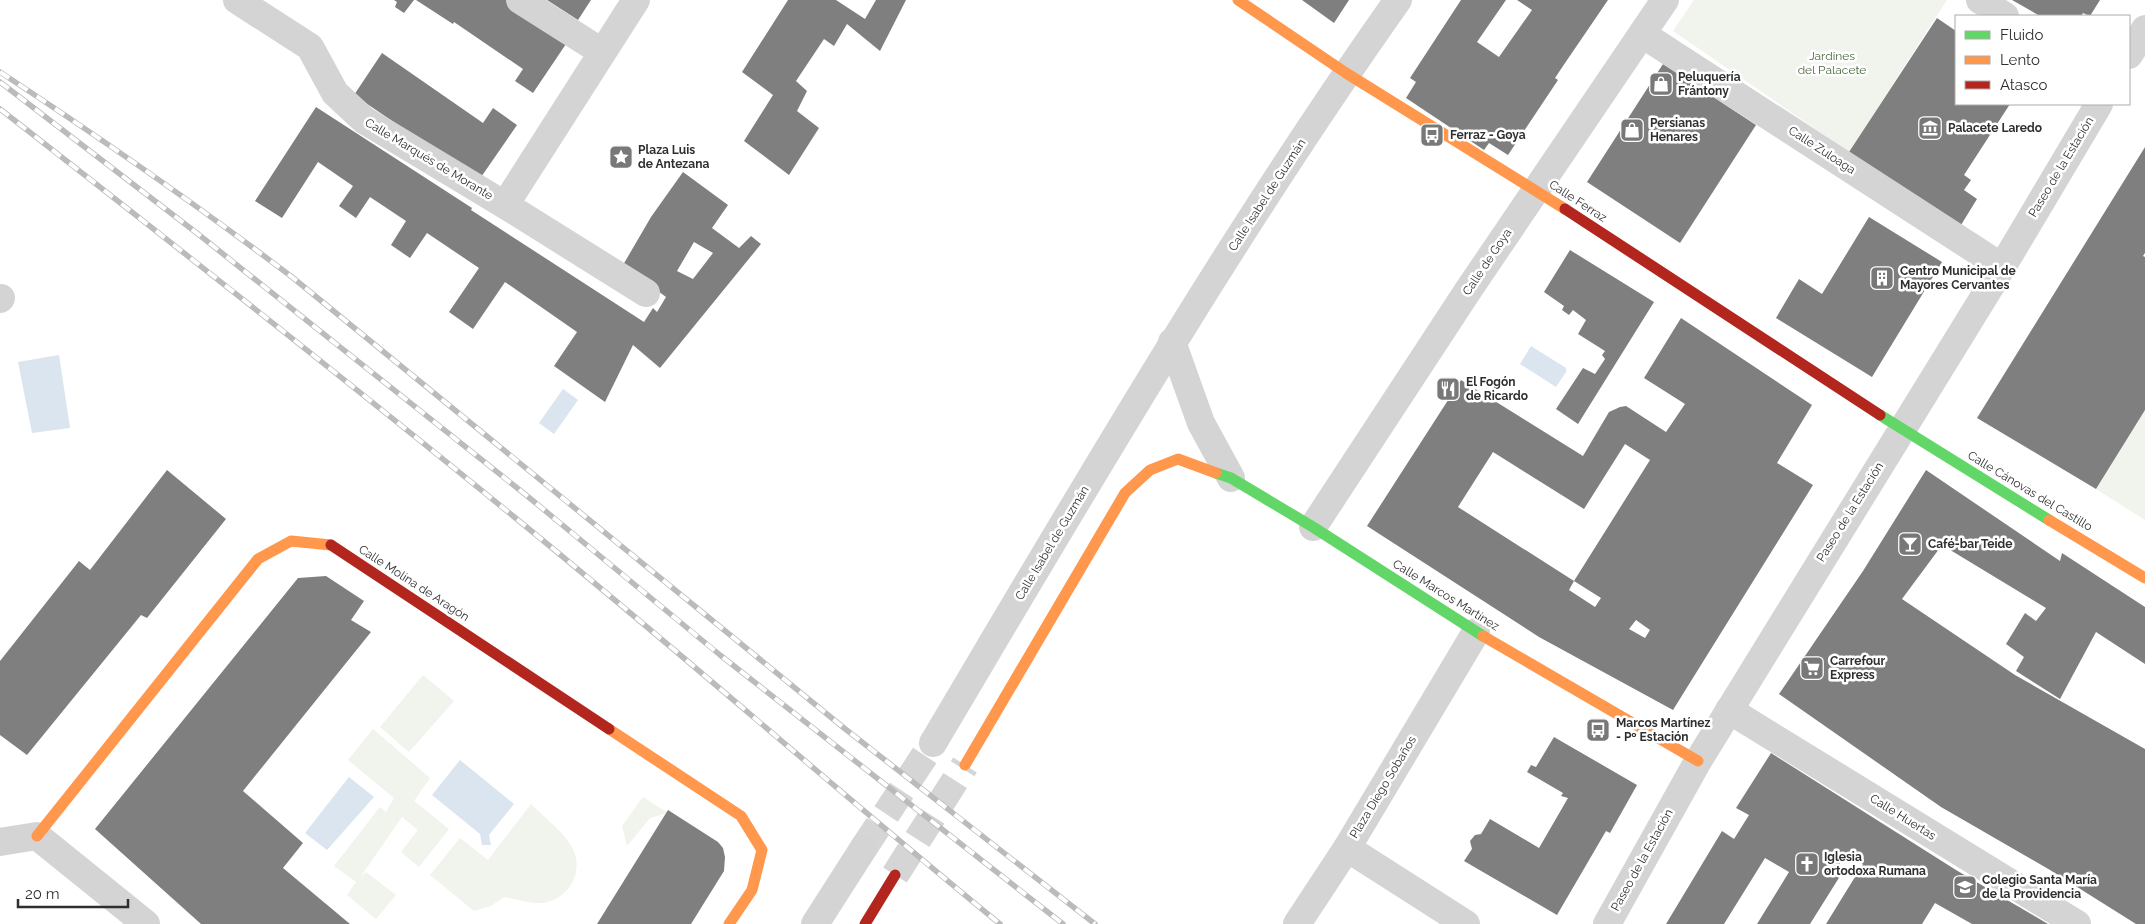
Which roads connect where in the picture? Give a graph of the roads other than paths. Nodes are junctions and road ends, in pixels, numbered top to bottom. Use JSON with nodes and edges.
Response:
{"nodes":[{"id":1,"x":237,"y":0,"type":"edge"},
{"id":2,"x":520,"y":0,"type":"edge"},
{"id":3,"x":636,"y":0,"type":"edge"},
{"id":4,"x":1238,"y":0,"type":"edge"},
{"id":5,"x":1398,"y":0,"type":"edge"},
{"id":6,"x":1665,"y":0,"type":"edge"},
{"id":7,"x":1980,"y":0,"type":"edge"},
{"id":8,"x":2004,"y":15,"type":"edge"},
{"id":9,"x":2145,"y":29,"type":"edge"},
{"id":10,"x":1642,"y":34,"type":"junction"},
{"id":11,"x":602,"y":52,"type":"junction"},
{"id":12,"x":2130,"y":53,"type":"edge"},
{"id":13,"x":1346,"y":73,"type":"junction"},
{"id":14,"x":2098,"y":105,"type":"edge"},
{"id":15,"x":1536,"y":190,"type":"junction"},
{"id":16,"x":505,"y":205,"type":"junction"},
{"id":17,"x":2002,"y":266,"type":"junction"},
{"id":18,"x":646,"y":293,"type":"dead end"},
{"id":19,"x":1172,"y":342,"type":"junction"},
{"id":20,"x":1902,"y":428,"type":"junction"},
{"id":21,"x":1231,"y":478,"type":"junction"},
{"id":22,"x":1314,"y":527,"type":"junction"},
{"id":23,"x":2145,"y":578,"type":"edge"},
{"id":24,"x":1476,"y":632,"type":"junction"},
{"id":25,"x":1729,"y":710,"type":"junction"},
{"id":26,"x":933,"y":744,"type":"tunnel mouth"},
{"id":27,"x":1698,"y":761,"type":"junction"},
{"id":28,"x":964,"y":765,"type":"tunnel mouth"},
{"id":29,"x":37,"y":836,"type":"junction"},
{"id":30,"x":0,"y":842,"type":"edge"},
{"id":31,"x":1347,"y":848,"type":"junction"},
{"id":32,"x":863,"y":849,"type":"tunnel mouth"},
{"id":33,"x":895,"y":875,"type":"tunnel mouth"},
{"id":34,"x":146,"y":924,"type":"edge"},
{"id":35,"x":730,"y":924,"type":"edge"},
{"id":36,"x":815,"y":924,"type":"edge"},
{"id":37,"x":865,"y":924,"type":"edge"},
{"id":38,"x":1297,"y":924,"type":"edge"},
{"id":39,"x":1466,"y":924,"type":"edge"},
{"id":40,"x":1607,"y":924,"type":"edge"},
{"id":41,"x":2077,"y":924,"type":"edge"}],
"edges":[{"from":1,"to":16,"type":"street","name":"Calle Marqués de Morante"},
{"from":2,"to":11,"type":"street"},
{"from":3,"to":11,"type":"street"},
{"from":4,"to":13,"type":"street","name":"Calle Ferraz"},
{"from":5,"to":13,"type":"street","name":"Calle Isabel de Guzmán"},
{"from":6,"to":10,"type":"street","name":"Calle de Goya"},
{"from":7,"to":8,"type":"street"},
{"from":9,"to":12,"type":"street"},
{"from":10,"to":15,"type":"street","name":"Calle de Goya"},
{"from":10,"to":17,"type":"street","name":"Calle Zuloaga"},
{"from":11,"to":16,"type":"street"},
{"from":13,"to":15,"type":"street","name":"Calle Ferraz"},
{"from":13,"to":19,"type":"street","name":"Calle Isabel de Guzmán"},
{"from":14,"to":17,"type":"street","name":"Paseo de la Estación"},
{"from":15,"to":20,"type":"street","name":"Calle Ferraz"},
{"from":15,"to":22,"type":"street","name":"Calle de Goya"},
{"from":16,"to":18,"type":"street","name":"Calle Marqués de Morante"},
{"from":17,"to":20,"type":"street","name":"Paseo de la Estación"},
{"from":19,"to":21,"type":"street"},
{"from":19,"to":26,"type":"street","name":"Calle Isabel de Guzmán"},
{"from":20,"to":23,"type":"street","name":"Calle Cánovas del Castillo"},
{"from":20,"to":25,"type":"street","name":"Paseo de la Estación"},
{"from":21,"to":22,"type":"street","name":"Calle Marcos Martínez"},
{"from":21,"to":28,"type":"street","name":"Calle Marcos Martínez"},
{"from":22,"to":24,"type":"street","name":"Calle Marcos Martínez"},
{"from":24,"to":27,"type":"street","name":"Calle Marcos Martínez"},
{"from":24,"to":31,"type":"street","name":"Plaza Diego Sobaños"},
{"from":25,"to":27,"type":"street","name":"Paseo de la Estación"},
{"from":25,"to":41,"type":"street","name":"Calle Huertas"},
{"from":27,"to":40,"type":"street","name":"Paseo de la Estación"},
{"from":29,"to":30,"type":"street"},
{"from":29,"to":34,"type":"street"},
{"from":29,"to":35,"type":"street","name":"Calle Molina de Aragón"},
{"from":31,"to":38,"type":"street"},
{"from":31,"to":39,"type":"street","name":"Plaza Diego Sobaños"},
{"from":32,"to":36,"type":"street"},
{"from":33,"to":37,"type":"street"}]}
